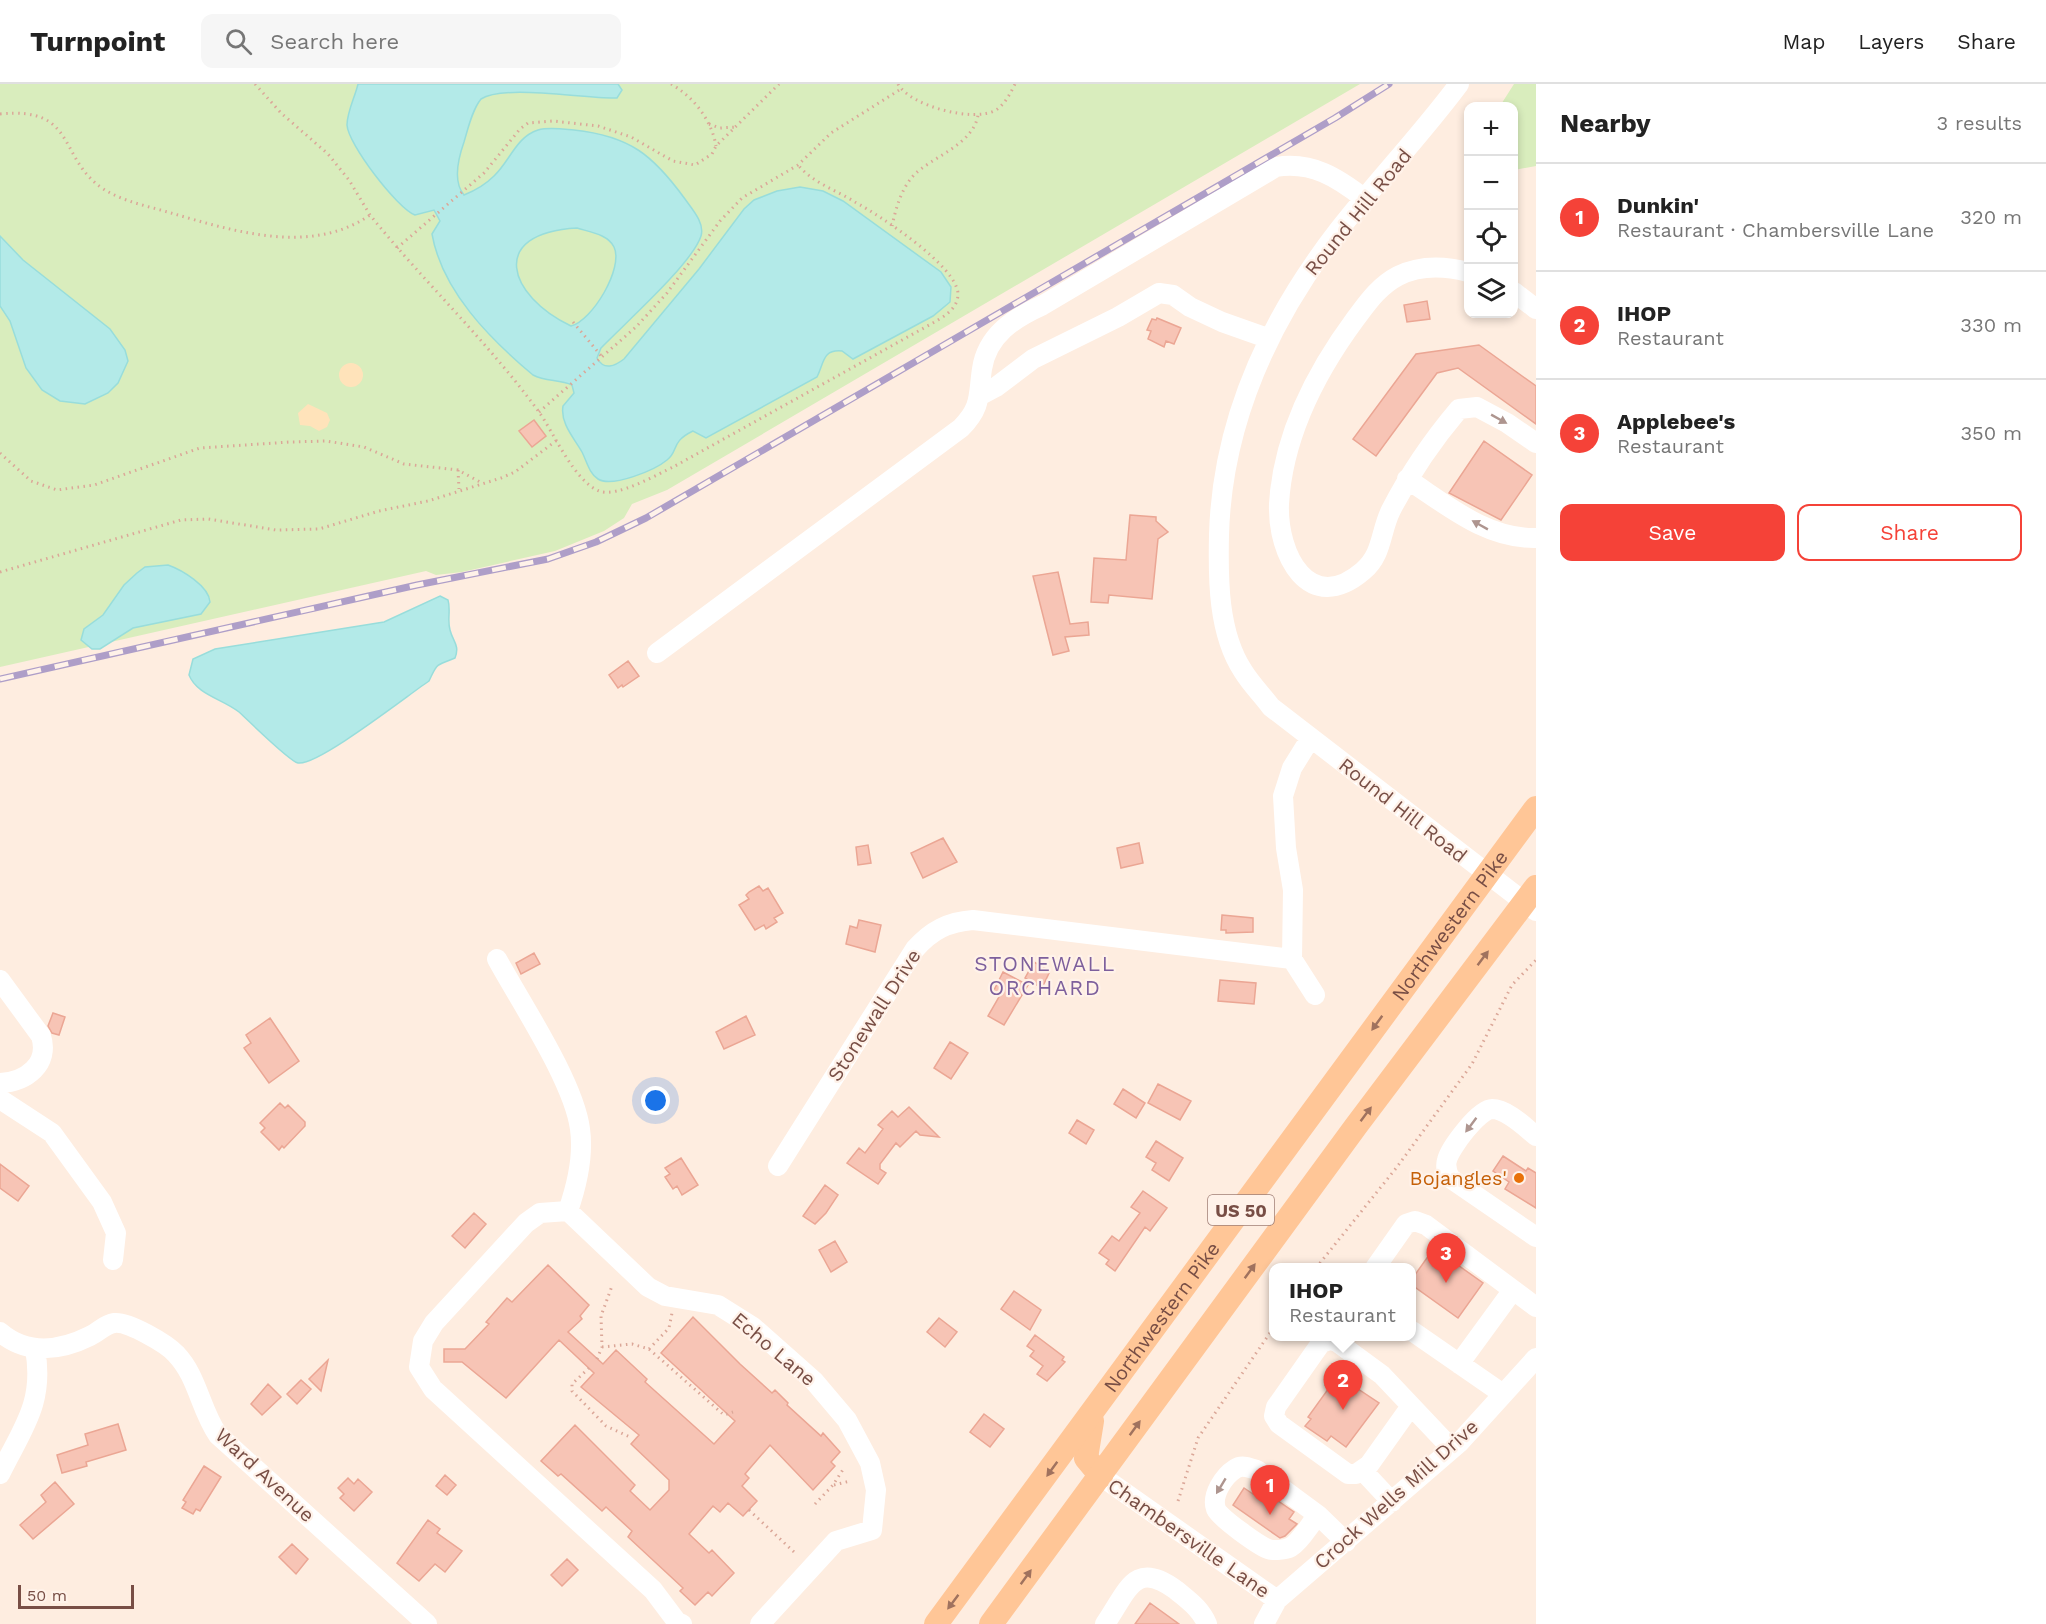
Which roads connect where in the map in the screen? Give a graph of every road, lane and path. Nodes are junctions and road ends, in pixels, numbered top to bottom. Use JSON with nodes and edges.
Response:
{"nodes":[{"id":1,"x":255,"y":84,"type":"edge"},
{"id":2,"x":672,"y":84,"type":"edge"},
{"id":3,"x":779,"y":84,"type":"edge"},
{"id":4,"x":898,"y":84,"type":"edge"},
{"id":5,"x":1015,"y":84,"type":"edge"},
{"id":6,"x":1459,"y":84,"type":"edge"},
{"id":7,"x":901,"y":89,"type":"junction"},
{"id":8,"x":0,"y":114,"type":"edge"},
{"id":9,"x":978,"y":115,"type":"junction"},
{"id":10,"x":709,"y":124,"type":"junction"},
{"id":11,"x":737,"y":127,"type":"junction"},
{"id":12,"x":716,"y":146,"type":"junction"},
{"id":13,"x":798,"y":165,"type":"junction"},
{"id":14,"x":1365,"y":199,"type":"junction"},
{"id":15,"x":370,"y":215,"type":"junction"},
{"id":16,"x":892,"y":226,"type":"junction"},
{"id":17,"x":397,"y":248,"type":"junction"},
{"id":18,"x":1464,"y":271,"type":"edge"},
{"id":19,"x":1518,"y":295,"type":"edge"},
{"id":20,"x":1536,"y":309,"type":"edge"},
{"id":21,"x":573,"y":322,"type":"dead end"},
{"id":22,"x":1270,"y":339,"type":"junction"},
{"id":23,"x":603,"y":358,"type":"junction"},
{"id":24,"x":981,"y":394,"type":"junction"},
{"id":25,"x":538,"y":412,"type":"junction"},
{"id":26,"x":557,"y":440,"type":"junction"},
{"id":27,"x":1536,"y":444,"type":"edge"},
{"id":28,"x":0,"y":453,"type":"edge"},
{"id":29,"x":458,"y":470,"type":"junction"},
{"id":30,"x":1407,"y":479,"type":"junction"},
{"id":31,"x":482,"y":483,"type":"junction"},
{"id":32,"x":459,"y":489,"type":"junction"},
{"id":33,"x":1536,"y":538,"type":"edge"},
{"id":34,"x":0,"y":572,"type":"edge"},
{"id":35,"x":657,"y":653,"type":"dead end"},
{"id":36,"x":1310,"y":739,"type":"junction"},
{"id":37,"x":1536,"y":808,"type":"edge"},
{"id":38,"x":1487,"y":875,"type":"junction"},
{"id":39,"x":1532,"y":900,"type":"edge"},
{"id":40,"x":496,"y":959,"type":"dead end"},
{"id":41,"x":1292,"y":959,"type":"junction"},
{"id":42,"x":1536,"y":960,"type":"edge"},
{"id":43,"x":0,"y":980,"type":"edge"},
{"id":44,"x":1316,"y":995,"type":"dead end"},
{"id":45,"x":0,"y":1083,"type":"edge"},
{"id":46,"x":0,"y":1099,"type":"edge"},
{"id":47,"x":1536,"y":1136,"type":"edge"},
{"id":48,"x":778,"y":1166,"type":"dead end"},
{"id":49,"x":568,"y":1211,"type":"junction"},
{"id":50,"x":1536,"y":1237,"type":"edge"},
{"id":51,"x":113,"y":1260,"type":"dead end"},
{"id":52,"x":1320,"y":1263,"type":"edge"},
{"id":53,"x":1379,"y":1263,"type":"edge"},
{"id":54,"x":612,"y":1286,"type":"dead end"},
{"id":55,"x":1513,"y":1290,"type":"junction"},
{"id":56,"x":1536,"y":1307,"type":"edge"},
{"id":57,"x":672,"y":1311,"type":"dead end"},
{"id":58,"x":1269,"y":1334,"type":"edge"},
{"id":59,"x":1416,"y":1334,"type":"edge"},
{"id":60,"x":3,"y":1341,"type":"edge"},
{"id":61,"x":1327,"y":1341,"type":"edge"},
{"id":62,"x":1334,"y":1341,"type":"edge"},
{"id":63,"x":602,"y":1347,"type":"junction"},
{"id":64,"x":35,"y":1349,"type":"junction"},
{"id":65,"x":649,"y":1349,"type":"junction"},
{"id":66,"x":1536,"y":1358,"type":"edge"},
{"id":67,"x":597,"y":1359,"type":"dead end"},
{"id":68,"x":1459,"y":1364,"type":"junction"},
{"id":69,"x":589,"y":1368,"type":"dead end"},
{"id":70,"x":1503,"y":1394,"type":"junction"},
{"id":71,"x":1411,"y":1406,"type":"junction"},
{"id":72,"x":734,"y":1412,"type":"dead end"},
{"id":73,"x":1094,"y":1412,"type":"junction"},
{"id":74,"x":630,"y":1437,"type":"dead end"},
{"id":75,"x":1452,"y":1449,"type":"junction"},
{"id":76,"x":844,"y":1468,"type":"dead end"},
{"id":77,"x":1363,"y":1471,"type":"junction"},
{"id":78,"x":0,"y":1474,"type":"edge"},
{"id":79,"x":1101,"y":1476,"type":"junction"},
{"id":80,"x":850,"y":1481,"type":"dead end"},
{"id":81,"x":833,"y":1485,"type":"junction"},
{"id":82,"x":1178,"y":1501,"type":"dead end"},
{"id":83,"x":1392,"y":1502,"type":"junction"},
{"id":84,"x":815,"y":1504,"type":"dead end"},
{"id":85,"x":749,"y":1510,"type":"dead end"},
{"id":86,"x":1318,"y":1515,"type":"junction"},
{"id":87,"x":1346,"y":1542,"type":"junction"},
{"id":88,"x":794,"y":1552,"type":"dead end"},
{"id":89,"x":1277,"y":1600,"type":"junction"},
{"id":90,"x":678,"y":1623,"type":"edge"},
{"id":91,"x":427,"y":1624,"type":"edge"},
{"id":92,"x":760,"y":1624,"type":"edge"},
{"id":93,"x":936,"y":1624,"type":"edge"},
{"id":94,"x":991,"y":1624,"type":"edge"},
{"id":95,"x":1105,"y":1624,"type":"edge"},
{"id":96,"x":1207,"y":1624,"type":"edge"},
{"id":97,"x":1264,"y":1624,"type":"edge"}],
"edges":[{"from":1,"to":15,"type":"path"},
{"from":2,"to":10,"type":"path"},
{"from":3,"to":11,"type":"path"},
{"from":4,"to":7,"type":"path"},
{"from":5,"to":9,"type":"path"},
{"from":6,"to":14,"type":"street","name":"Round Hill Road"},
{"from":7,"to":9,"type":"path"},
{"from":7,"to":13,"type":"path"},
{"from":8,"to":15,"type":"path"},
{"from":9,"to":16,"type":"path"},
{"from":10,"to":11,"type":"path"},
{"from":10,"to":12,"type":"path"},
{"from":11,"to":12,"type":"path"},
{"from":12,"to":17,"type":"path"},
{"from":13,"to":16,"type":"path"},
{"from":13,"to":23,"type":"path"},
{"from":14,"to":22,"type":"street","name":"Round Hill Road"},
{"from":14,"to":24,"type":"street"},
{"from":15,"to":17,"type":"path"},
{"from":16,"to":26,"type":"path"},
{"from":17,"to":25,"type":"path"},
{"from":18,"to":30,"type":"street"},
{"from":19,"to":20,"type":"street"},
{"from":21,"to":23,"type":"path"},
{"from":22,"to":24,"type":"street"},
{"from":22,"to":36,"type":"street","name":"Round Hill Road"},
{"from":23,"to":25,"type":"path"},
{"from":24,"to":35,"type":"street"},
{"from":25,"to":26,"type":"path"},
{"from":26,"to":31,"type":"path"},
{"from":30,"to":27,"type":"street","one_way":true},
{"from":28,"to":29,"type":"path"},
{"from":29,"to":31,"type":"path"},
{"from":29,"to":32,"type":"path"},
{"from":33,"to":30,"type":"street","one_way":true},
{"from":31,"to":32,"type":"path"},
{"from":32,"to":34,"type":"path"},
{"from":36,"to":38,"type":"street","name":"Round Hill Road"},
{"from":36,"to":41,"type":"street"},
{"from":37,"to":38,"type":"main road","name":"Northwestern Pike","number":"US 50"},
{"from":38,"to":39,"type":"street","name":"Round Hill Road"},
{"from":38,"to":73,"type":"main road","name":"Northwestern Pike","number":"US 50","one_way":true},
{"from":79,"to":39,"type":"main road","number":"US 50","one_way":true},
{"from":40,"to":49,"type":"street"},
{"from":41,"to":44,"type":"street"},
{"from":41,"to":48,"type":"street","name":"Stonewall Drive"},
{"from":42,"to":52,"type":"path"},
{"from":43,"to":45,"type":"street"},
{"from":46,"to":51,"type":"street"},
{"from":47,"to":50,"type":"street","one_way":true},
{"from":49,"to":90,"type":"street"},
{"from":49,"to":92,"type":"street","name":"Echo Lane"},
{"from":53,"to":55,"type":"street"},
{"from":54,"to":63,"type":"path"},
{"from":55,"to":56,"type":"street"},
{"from":55,"to":68,"type":"street"},
{"from":57,"to":65,"type":"path"},
{"from":58,"to":82,"type":"path"},
{"from":59,"to":68,"type":"street"},
{"from":60,"to":64,"type":"street"},
{"from":61,"to":77,"type":"street"},
{"from":62,"to":71,"type":"street"},
{"from":63,"to":65,"type":"path"},
{"from":63,"to":67,"type":"path"},
{"from":64,"to":78,"type":"street"},
{"from":64,"to":91,"type":"street","name":"Ward Avenue"},
{"from":65,"to":72,"type":"path"},
{"from":66,"to":70,"type":"street","name":"Crock Wells Mill Drive"},
{"from":68,"to":70,"type":"street"},
{"from":69,"to":74,"type":"path"},
{"from":70,"to":75,"type":"street","name":"Crock Wells Mill Drive"},
{"from":71,"to":75,"type":"street"},
{"from":71,"to":77,"type":"street"},
{"from":73,"to":79,"type":"main road"},
{"from":73,"to":93,"type":"main road","name":"Northwestern Pike","number":"US 50","one_way":true},
{"from":75,"to":83,"type":"street","name":"Crock Wells Mill Drive"},
{"from":76,"to":81,"type":"path"},
{"from":77,"to":83,"type":"street"},
{"from":79,"to":89,"type":"street","name":"Chambersville Lane"},
{"from":94,"to":79,"type":"main road","number":"US 50","one_way":true},
{"from":80,"to":81,"type":"path"},
{"from":81,"to":84,"type":"path"},
{"from":83,"to":87,"type":"street","name":"Crock Wells Mill Drive"},
{"from":85,"to":88,"type":"path"},
{"from":86,"to":86,"type":"street","one_way":true},
{"from":86,"to":87,"type":"street"},
{"from":87,"to":89,"type":"street","name":"Crock Wells Mill Drive"},
{"from":89,"to":97,"type":"street"},
{"from":95,"to":96,"type":"street"}]}
